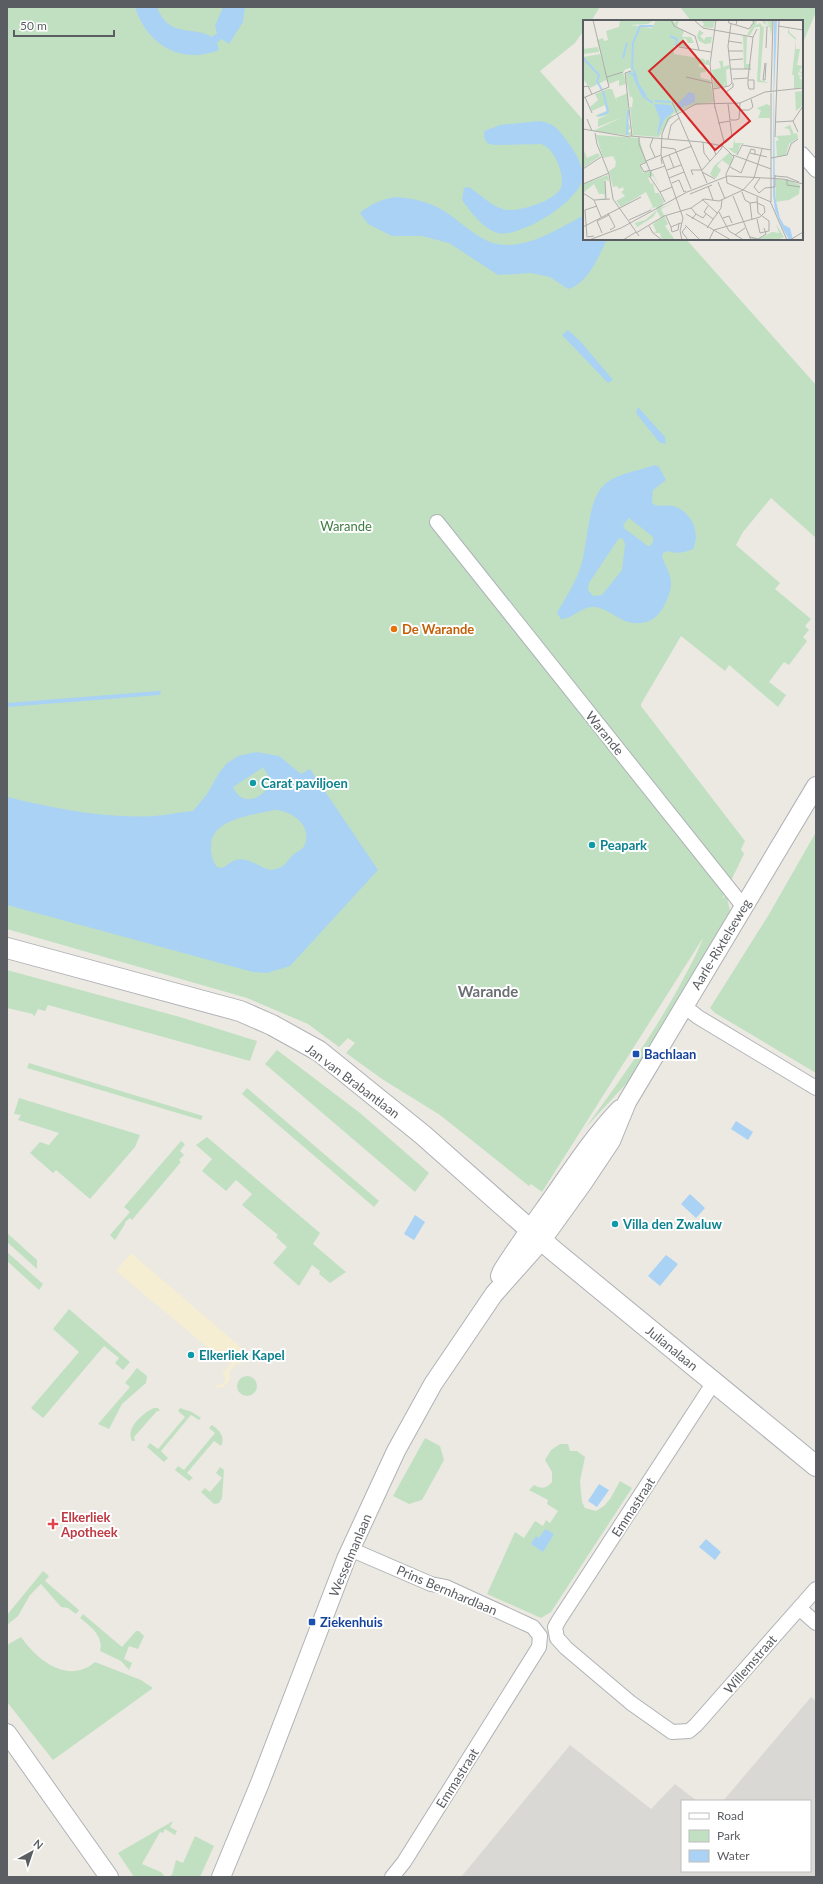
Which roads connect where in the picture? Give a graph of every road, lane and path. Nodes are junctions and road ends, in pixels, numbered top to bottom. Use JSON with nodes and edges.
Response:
{"nodes":[{"id":1,"x":803,"y":155,"type":"edge"},
{"id":2,"x":816,"y":170,"type":"edge"},
{"id":3,"x":437,"y":522,"type":"dead end"},
{"id":4,"x":816,"y":786,"type":"edge"},
{"id":5,"x":743,"y":906,"type":"junction"},
{"id":6,"x":7,"y":948,"type":"edge"},
{"id":7,"x":684,"y":1006,"type":"junction"},
{"id":8,"x":816,"y":1088,"type":"edge"},
{"id":9,"x":536,"y":1235,"type":"junction"},
{"id":10,"x":714,"y":1382,"type":"junction"},
{"id":11,"x":816,"y":1466,"type":"edge"},
{"id":12,"x":350,"y":1549,"type":"junction"},
{"id":13,"x":816,"y":1589,"type":"edge"},
{"id":14,"x":799,"y":1608,"type":"junction"},
{"id":15,"x":816,"y":1623,"type":"edge"},
{"id":16,"x":540,"y":1636,"type":"joint"},
{"id":17,"x":680,"y":1733,"type":"joint"},
{"id":18,"x":9,"y":1739,"type":"edge"},
{"id":19,"x":110,"y":1877,"type":"edge"},
{"id":20,"x":221,"y":1877,"type":"edge"},
{"id":21,"x":392,"y":1877,"type":"edge"}],
"edges":[{"from":1,"to":2,"type":"street"},
{"from":3,"to":5,"type":"street","name":"Warande"},
{"from":4,"to":5,"type":"street","name":"Aarle-Rixtelseweg"},
{"from":5,"to":7,"type":"street","name":"Aarle-Rixtelseweg"},
{"from":6,"to":9,"type":"main road","name":"Jan van Brabantlaan"},
{"from":7,"to":8,"type":"street"},
{"from":7,"to":9,"type":"street","name":"Aarle-Rixtelseweg"},
{"from":9,"to":10,"type":"main road","name":"Julianalaan"},
{"from":9,"to":12,"type":"street","name":"Wesselmanlaan"},
{"from":10,"to":11,"type":"main road","name":"Julianalaan"},
{"from":10,"to":17,"type":"street","name":"Emmastraat"},
{"from":12,"to":16,"type":"street","name":"Prins Bernhardlaan"},
{"from":12,"to":20,"type":"street","name":"Wesselmanlaan"},
{"from":13,"to":14,"type":"street","name":"Willemstraat"},
{"from":14,"to":15,"type":"street"},
{"from":14,"to":17,"type":"street","name":"Willemstraat"},
{"from":16,"to":21,"type":"street","name":"Emmastraat"},
{"from":18,"to":19,"type":"street"}]}
